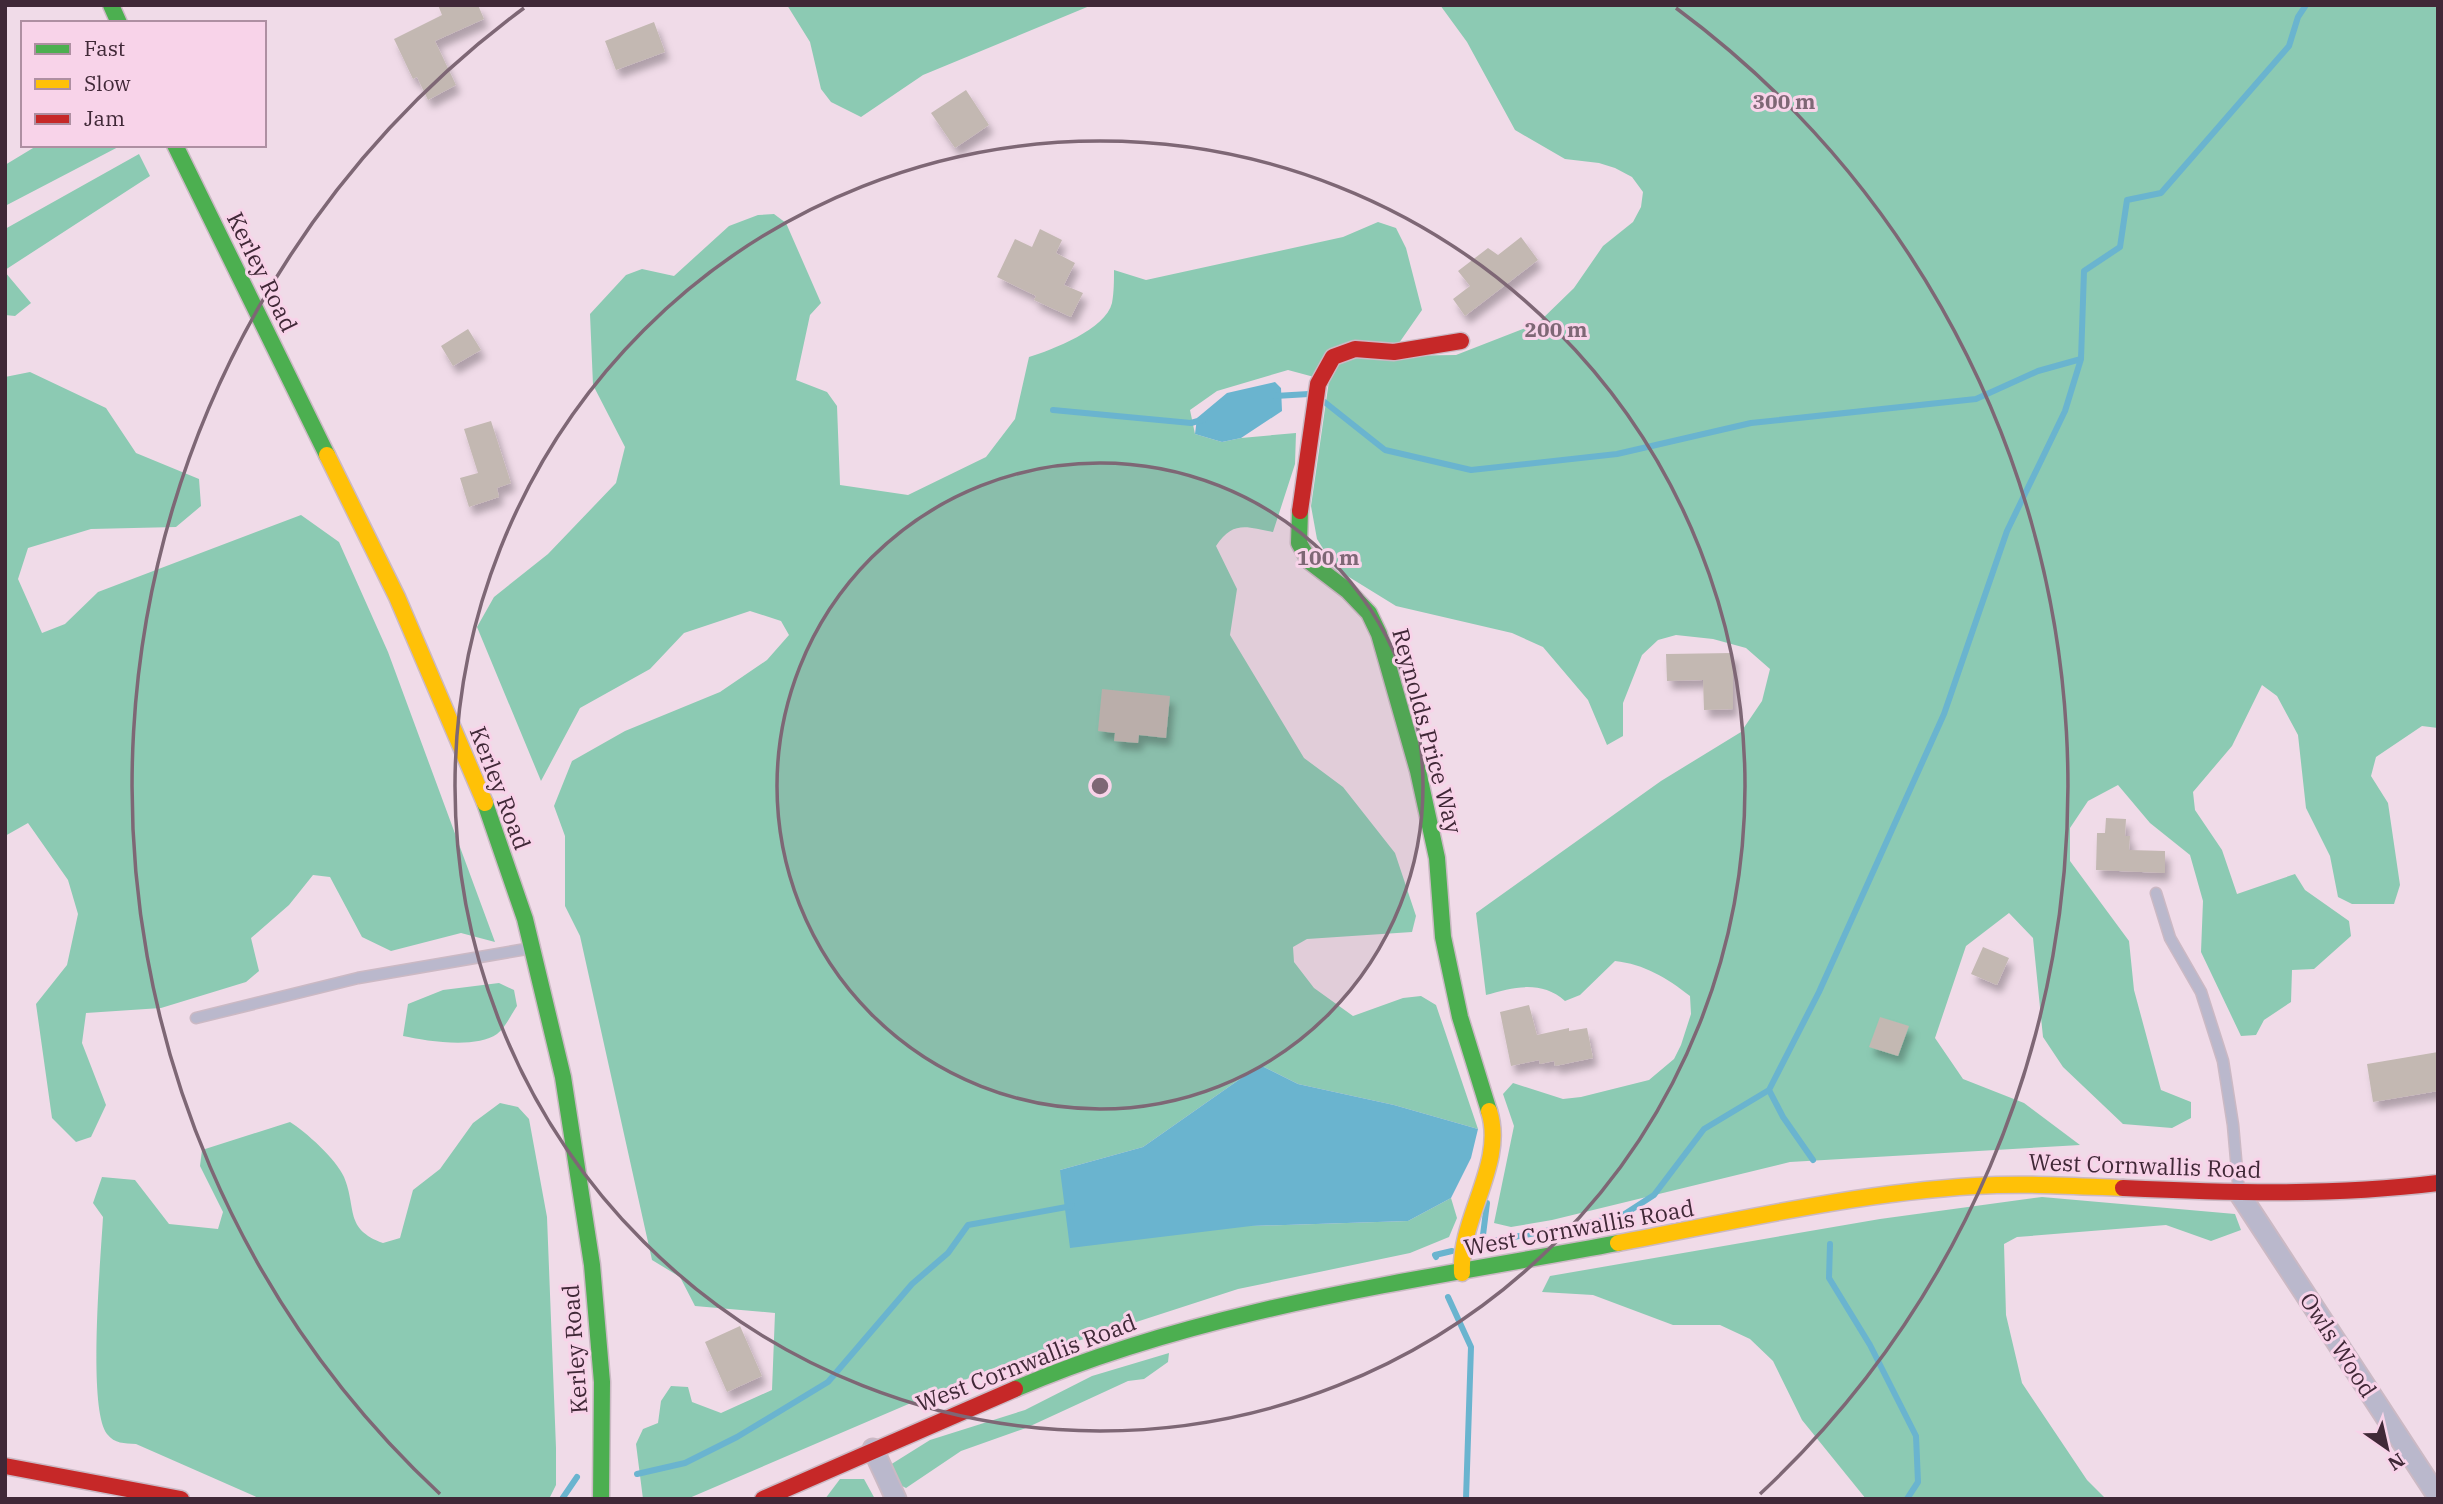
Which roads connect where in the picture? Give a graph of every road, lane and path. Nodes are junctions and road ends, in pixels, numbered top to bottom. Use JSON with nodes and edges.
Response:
{"nodes":[{"id":1,"x":111,"y":5,"type":"edge"},
{"id":2,"x":118,"y":21,"type":"edge"},
{"id":3,"x":176,"y":147,"type":"edge"},
{"id":4,"x":1461,"y":341,"type":"dead end"},
{"id":5,"x":2157,"y":893,"type":"dead end"},
{"id":6,"x":532,"y":947,"type":"junction"},
{"id":7,"x":196,"y":1018,"type":"dead end"},
{"id":8,"x":2438,"y":1183,"type":"edge"},
{"id":9,"x":2239,"y":1193,"type":"junction"},
{"id":10,"x":1462,"y":1273,"type":"junction"},
{"id":11,"x":873,"y":1449,"type":"junction"},
{"id":12,"x":5,"y":1466,"type":"edge"},
{"id":13,"x":2438,"y":1497,"type":"edge"},
{"id":14,"x":181,"y":1499,"type":"edge"},
{"id":15,"x":601,"y":1499,"type":"edge"},
{"id":16,"x":763,"y":1499,"type":"edge"},
{"id":17,"x":896,"y":1499,"type":"edge"}],
"edges":[{"from":1,"to":2,"type":"street"},
{"from":3,"to":6,"type":"street","name":"Kerley Road"},
{"from":4,"to":10,"type":"street","name":"Reynolds Price Way"},
{"from":5,"to":9,"type":"lane"},
{"from":6,"to":7,"type":"lane"},
{"from":6,"to":15,"type":"street","name":"Kerley Road"},
{"from":8,"to":9,"type":"street","name":"West Cornwallis Road"},
{"from":9,"to":10,"type":"street","name":"West Cornwallis Road"},
{"from":9,"to":13,"type":"street","name":"Owls Wood"},
{"from":10,"to":11,"type":"street","name":"West Cornwallis Road"},
{"from":11,"to":16,"type":"street","name":"West Cornwallis Road"},
{"from":11,"to":17,"type":"street"},
{"from":12,"to":14,"type":"street"}]}
